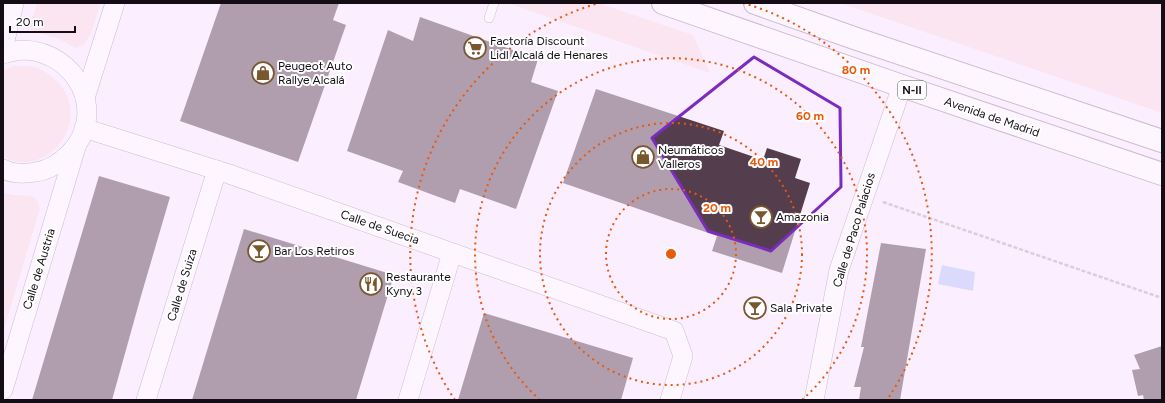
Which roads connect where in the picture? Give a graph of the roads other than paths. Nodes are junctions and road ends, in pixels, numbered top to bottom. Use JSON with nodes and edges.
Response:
{"nodes":[{"id":1,"x":14,"y":3,"type":"edge"},
{"id":2,"x":115,"y":3,"type":"edge"},
{"id":3,"x":494,"y":3,"type":"edge"},
{"id":4,"x":663,"y":3,"type":"edge"},
{"id":5,"x":755,"y":3,"type":"edge"},
{"id":6,"x":489,"y":18,"type":"dead end"},
{"id":7,"x":3,"y":49,"type":"edge"},
{"id":8,"x":3,"y":54,"type":"edge"},
{"id":9,"x":902,"y":86,"type":"junction"},
{"id":10,"x":85,"y":98,"type":"junction"},
{"id":11,"x":84,"y":128,"type":"junction"},
{"id":12,"x":1162,"y":141,"type":"edge"},
{"id":13,"x":76,"y":147,"type":"junction"},
{"id":14,"x":3,"y":169,"type":"edge"},
{"id":15,"x":217,"y":170,"type":"junction"},
{"id":16,"x":1162,"y":174,"type":"edge"},
{"id":17,"x":452,"y":253,"type":"junction"},
{"id":18,"x":3,"y":390,"type":"edge"},
{"id":19,"x":146,"y":400,"type":"edge"},
{"id":20,"x":408,"y":400,"type":"edge"},
{"id":21,"x":670,"y":400,"type":"edge"},
{"id":22,"x":814,"y":400,"type":"edge"}],
"edges":[{"from":1,"to":7,"type":"street"},
{"from":2,"to":10,"type":"street"},
{"from":3,"to":6,"type":"lane"},
{"from":4,"to":9,"type":"main road","name":"Avenida de Madrid","number":"N-II"},
{"from":5,"to":12,"type":"main road"},
{"from":8,"to":10,"type":"street"},
{"from":9,"to":16,"type":"main road","name":"Avenida de Madrid","number":"N-II"},
{"from":9,"to":22,"type":"street","name":"Calle de Paco Palacios"},
{"from":10,"to":11,"type":"street","name":"Calle de Austria"},
{"from":11,"to":13,"type":"street","name":"Calle de Austria"},
{"from":11,"to":15,"type":"street","name":"Calle de Suecia"},
{"from":13,"to":14,"type":"street"},
{"from":13,"to":18,"type":"street","name":"Calle de Austria"},
{"from":15,"to":17,"type":"street","name":"Calle de Suecia"},
{"from":15,"to":19,"type":"street","name":"Calle de Suiza"},
{"from":17,"to":20,"type":"street"},
{"from":17,"to":21,"type":"street","name":"Calle de Suecia"}]}
